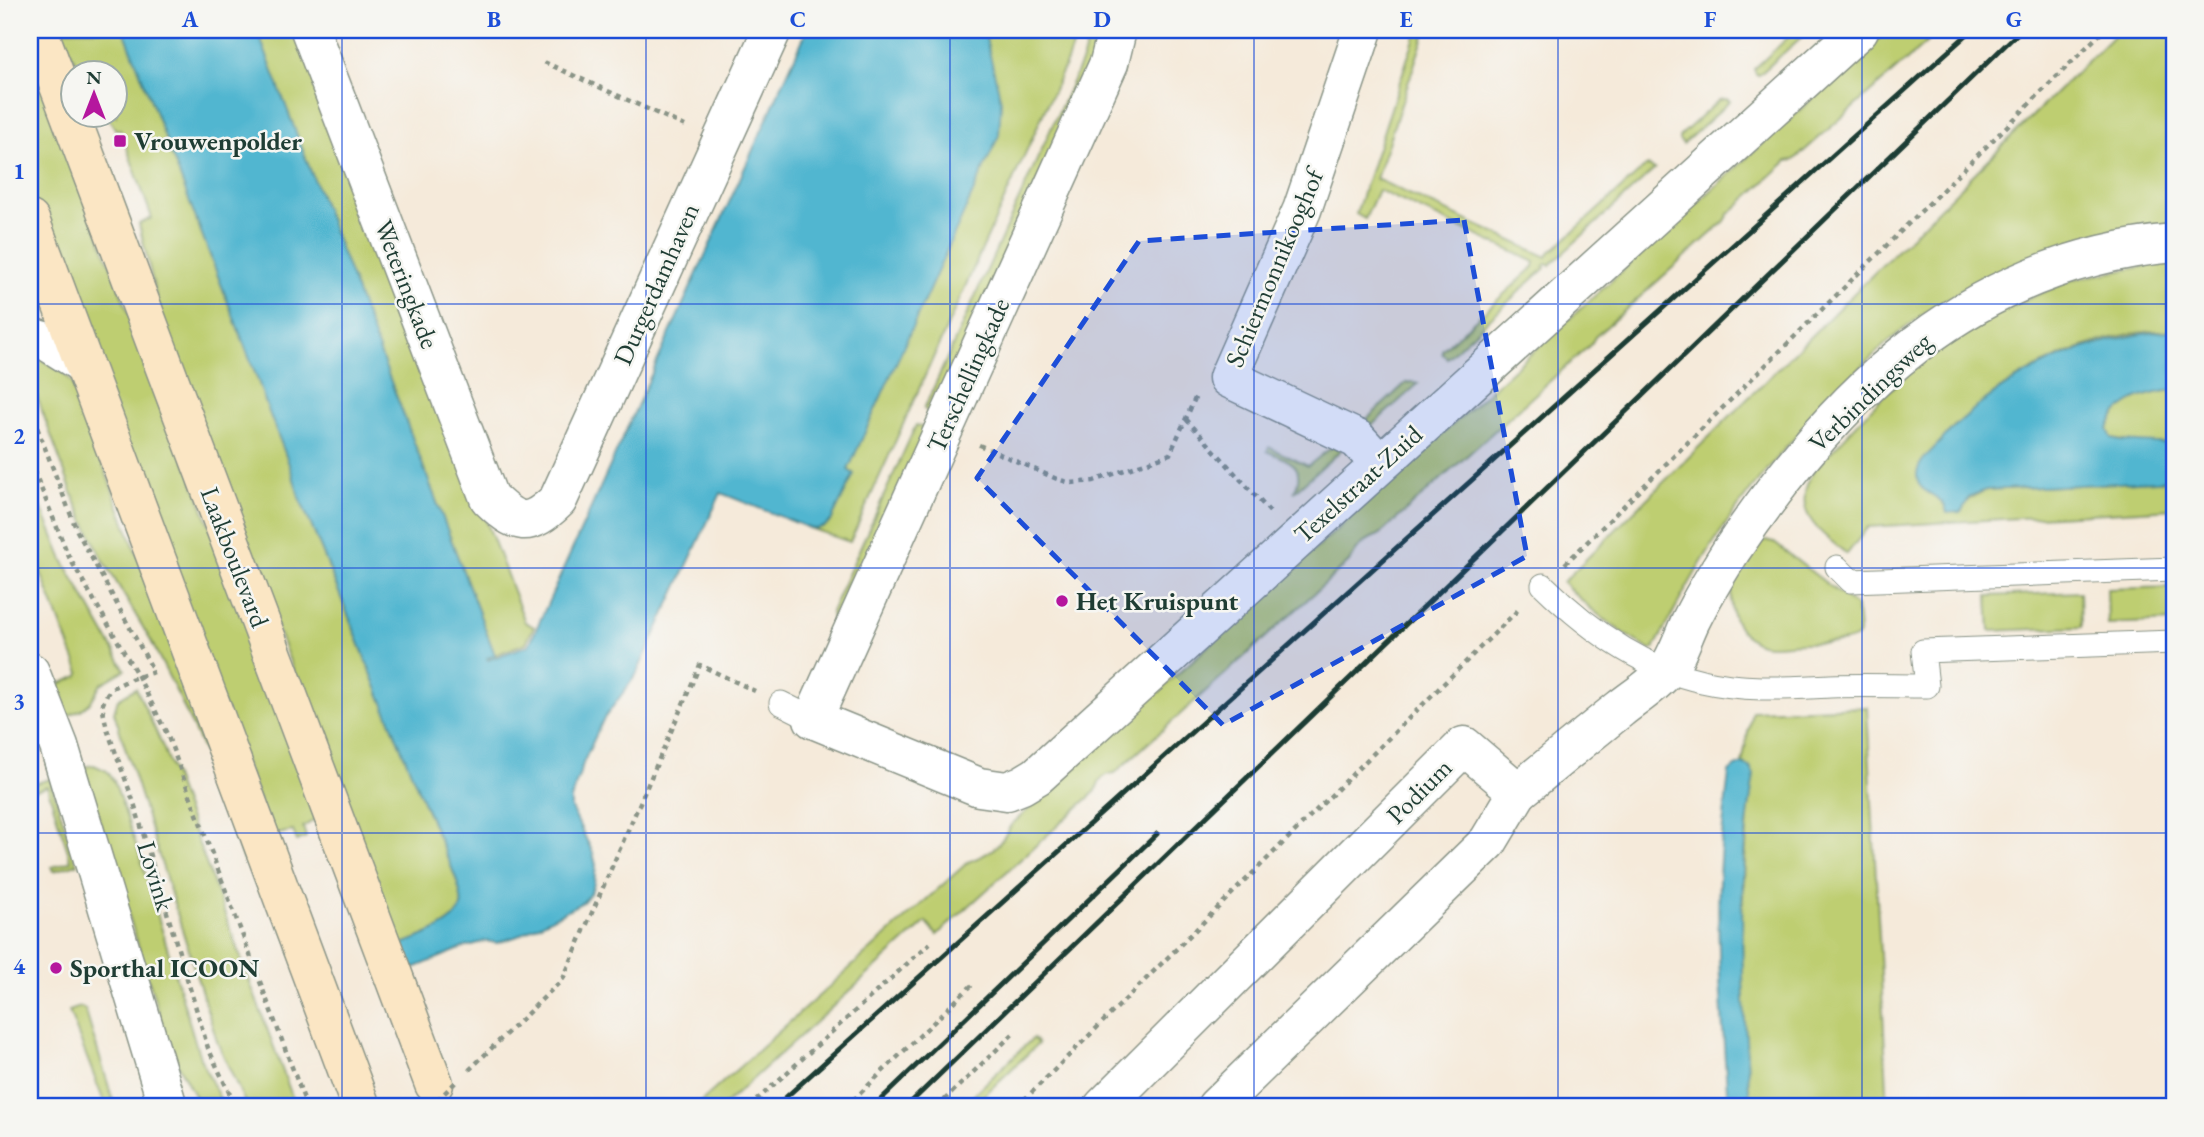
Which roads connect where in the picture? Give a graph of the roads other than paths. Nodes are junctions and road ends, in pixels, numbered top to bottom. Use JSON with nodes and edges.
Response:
{"nodes":[{"id":1,"x":38,"y":30,"type":"edge"},
{"id":2,"x":310,"y":30,"type":"edge"},
{"id":3,"x":772,"y":30,"type":"edge"},
{"id":4,"x":1117,"y":30,"type":"edge"},
{"id":5,"x":1363,"y":30,"type":"edge"},
{"id":6,"x":1858,"y":30,"type":"edge"},
{"id":7,"x":33,"y":230,"type":"edge"},
{"id":8,"x":2174,"y":243,"type":"edge"},
{"id":9,"x":30,"y":281,"type":"edge"},
{"id":10,"x":30,"y":337,"type":"edge"},
{"id":11,"x":83,"y":364,"type":"junction"},
{"id":12,"x":1380,"y":464,"type":"junction"},
{"id":13,"x":523,"y":522,"type":"joint"},
{"id":14,"x":1837,"y":567,"type":"dead end"},
{"id":15,"x":2174,"y":569,"type":"edge"},
{"id":16,"x":1543,"y":586,"type":"dead end"},
{"id":17,"x":2174,"y":642,"type":"edge"},
{"id":18,"x":1667,"y":671,"type":"junction"},
{"id":19,"x":30,"y":672,"type":"edge"},
{"id":20,"x":797,"y":711,"type":"joint"},
{"id":21,"x":1518,"y":792,"type":"junction"},
{"id":22,"x":440,"y":1091,"type":"edge"},
{"id":23,"x":168,"y":1107,"type":"edge"},
{"id":24,"x":361,"y":1107,"type":"edge"},
{"id":25,"x":1103,"y":1107,"type":"edge"},
{"id":26,"x":1216,"y":1107,"type":"edge"}],
"edges":[{"from":1,"to":22,"type":"main road","name":"Laakboulevard"},
{"from":2,"to":13,"type":"street","name":"Weteringkade"},
{"from":3,"to":13,"type":"street","name":"Durgerdamhaven"},
{"from":4,"to":20,"type":"street","name":"Terschellingkade"},
{"from":5,"to":12,"type":"street","name":"Schiermonnikooghof"},
{"from":6,"to":12,"type":"street","name":"Texelstraat-Zuid"},
{"from":7,"to":9,"type":"street"},
{"from":7,"to":11,"type":"main road"},
{"from":8,"to":18,"type":"street","name":"Verbindingsweg"},
{"from":10,"to":11,"type":"street"},
{"from":11,"to":24,"type":"main road"},
{"from":12,"to":20,"type":"street","name":"Texelstraat-Zuid"},
{"from":14,"to":15,"type":"lane"},
{"from":16,"to":18,"type":"lane"},
{"from":17,"to":18,"type":"lane"},
{"from":18,"to":21,"type":"street"},
{"from":19,"to":23,"type":"street"},
{"from":21,"to":25,"type":"street","name":"Podium"},
{"from":21,"to":26,"type":"street"}]}
